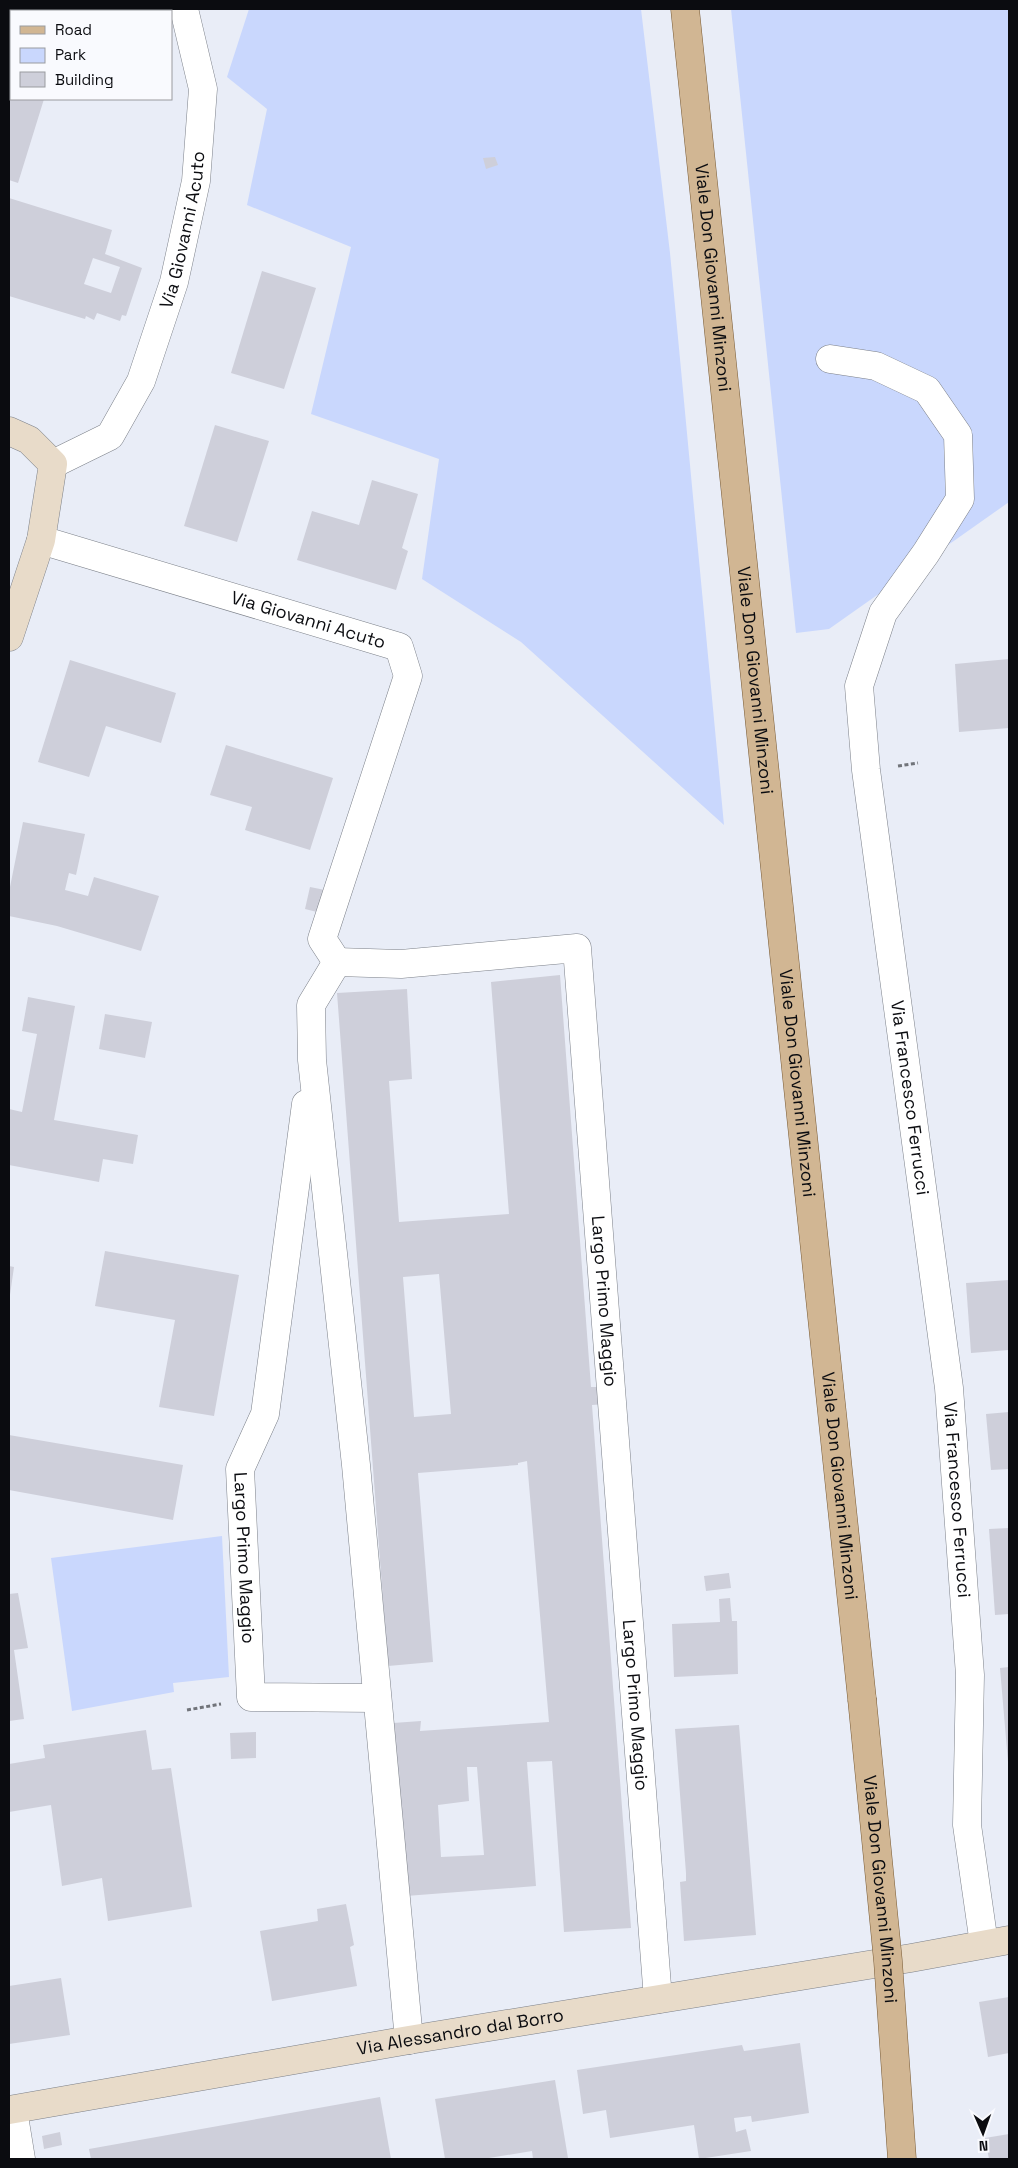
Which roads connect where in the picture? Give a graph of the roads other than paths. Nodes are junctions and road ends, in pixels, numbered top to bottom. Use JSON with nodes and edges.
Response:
{"nodes":[{"id":1,"x":184,"y":9,"type":"edge"},
{"id":2,"x":685,"y":9,"type":"edge"},
{"id":3,"x":830,"y":359,"type":"dead end"},
{"id":4,"x":9,"y":431,"type":"edge"},
{"id":5,"x":53,"y":464,"type":"junction"},
{"id":6,"x":41,"y":540,"type":"junction"},
{"id":7,"x":16,"y":587,"type":"edge"},
{"id":8,"x":9,"y":637,"type":"edge"},
{"id":9,"x":338,"y":962,"type":"junction"},
{"id":10,"x":312,"y":1060,"type":"junction"},
{"id":11,"x":377,"y":1698,"type":"junction"},
{"id":12,"x":997,"y":1942,"type":"edge"},
{"id":13,"x":658,"y":1999,"type":"junction"},
{"id":14,"x":409,"y":2040,"type":"junction"},
{"id":15,"x":11,"y":2110,"type":"edge"},
{"id":16,"x":21,"y":2159,"type":"edge"},
{"id":17,"x":902,"y":2159,"type":"edge"}],
"edges":[{"from":1,"to":5,"type":"street","name":"Via Giovanni Acuto"},
{"from":2,"to":17,"type":"main road","name":"Viale Don Giovanni Minzoni","bridge":true},
{"from":3,"to":12,"type":"street","name":"Via Francesco Ferrucci"},
{"from":4,"to":5,"type":"main road"},
{"from":5,"to":6,"type":"main road"},
{"from":6,"to":7,"type":"main road"},
{"from":6,"to":9,"type":"street","name":"Via Giovanni Acuto"},
{"from":7,"to":8,"type":"main road"},
{"from":9,"to":10,"type":"street","name":"Largo Primo Maggio"},
{"from":9,"to":13,"type":"street","name":"Largo Primo Maggio"},
{"from":10,"to":11,"type":"street","name":"Largo Primo Maggio"},
{"from":10,"to":11,"type":"street","name":"Largo Primo Maggio"},
{"from":11,"to":14,"type":"street","name":"Largo Primo Maggio"},
{"from":12,"to":13,"type":"main road","name":"Via Alessandro dal Borro"},
{"from":13,"to":14,"type":"main road","name":"Via Alessandro dal Borro"},
{"from":14,"to":15,"type":"main road","name":"Via Alessandro dal Borro"},
{"from":15,"to":16,"type":"street"}]}
